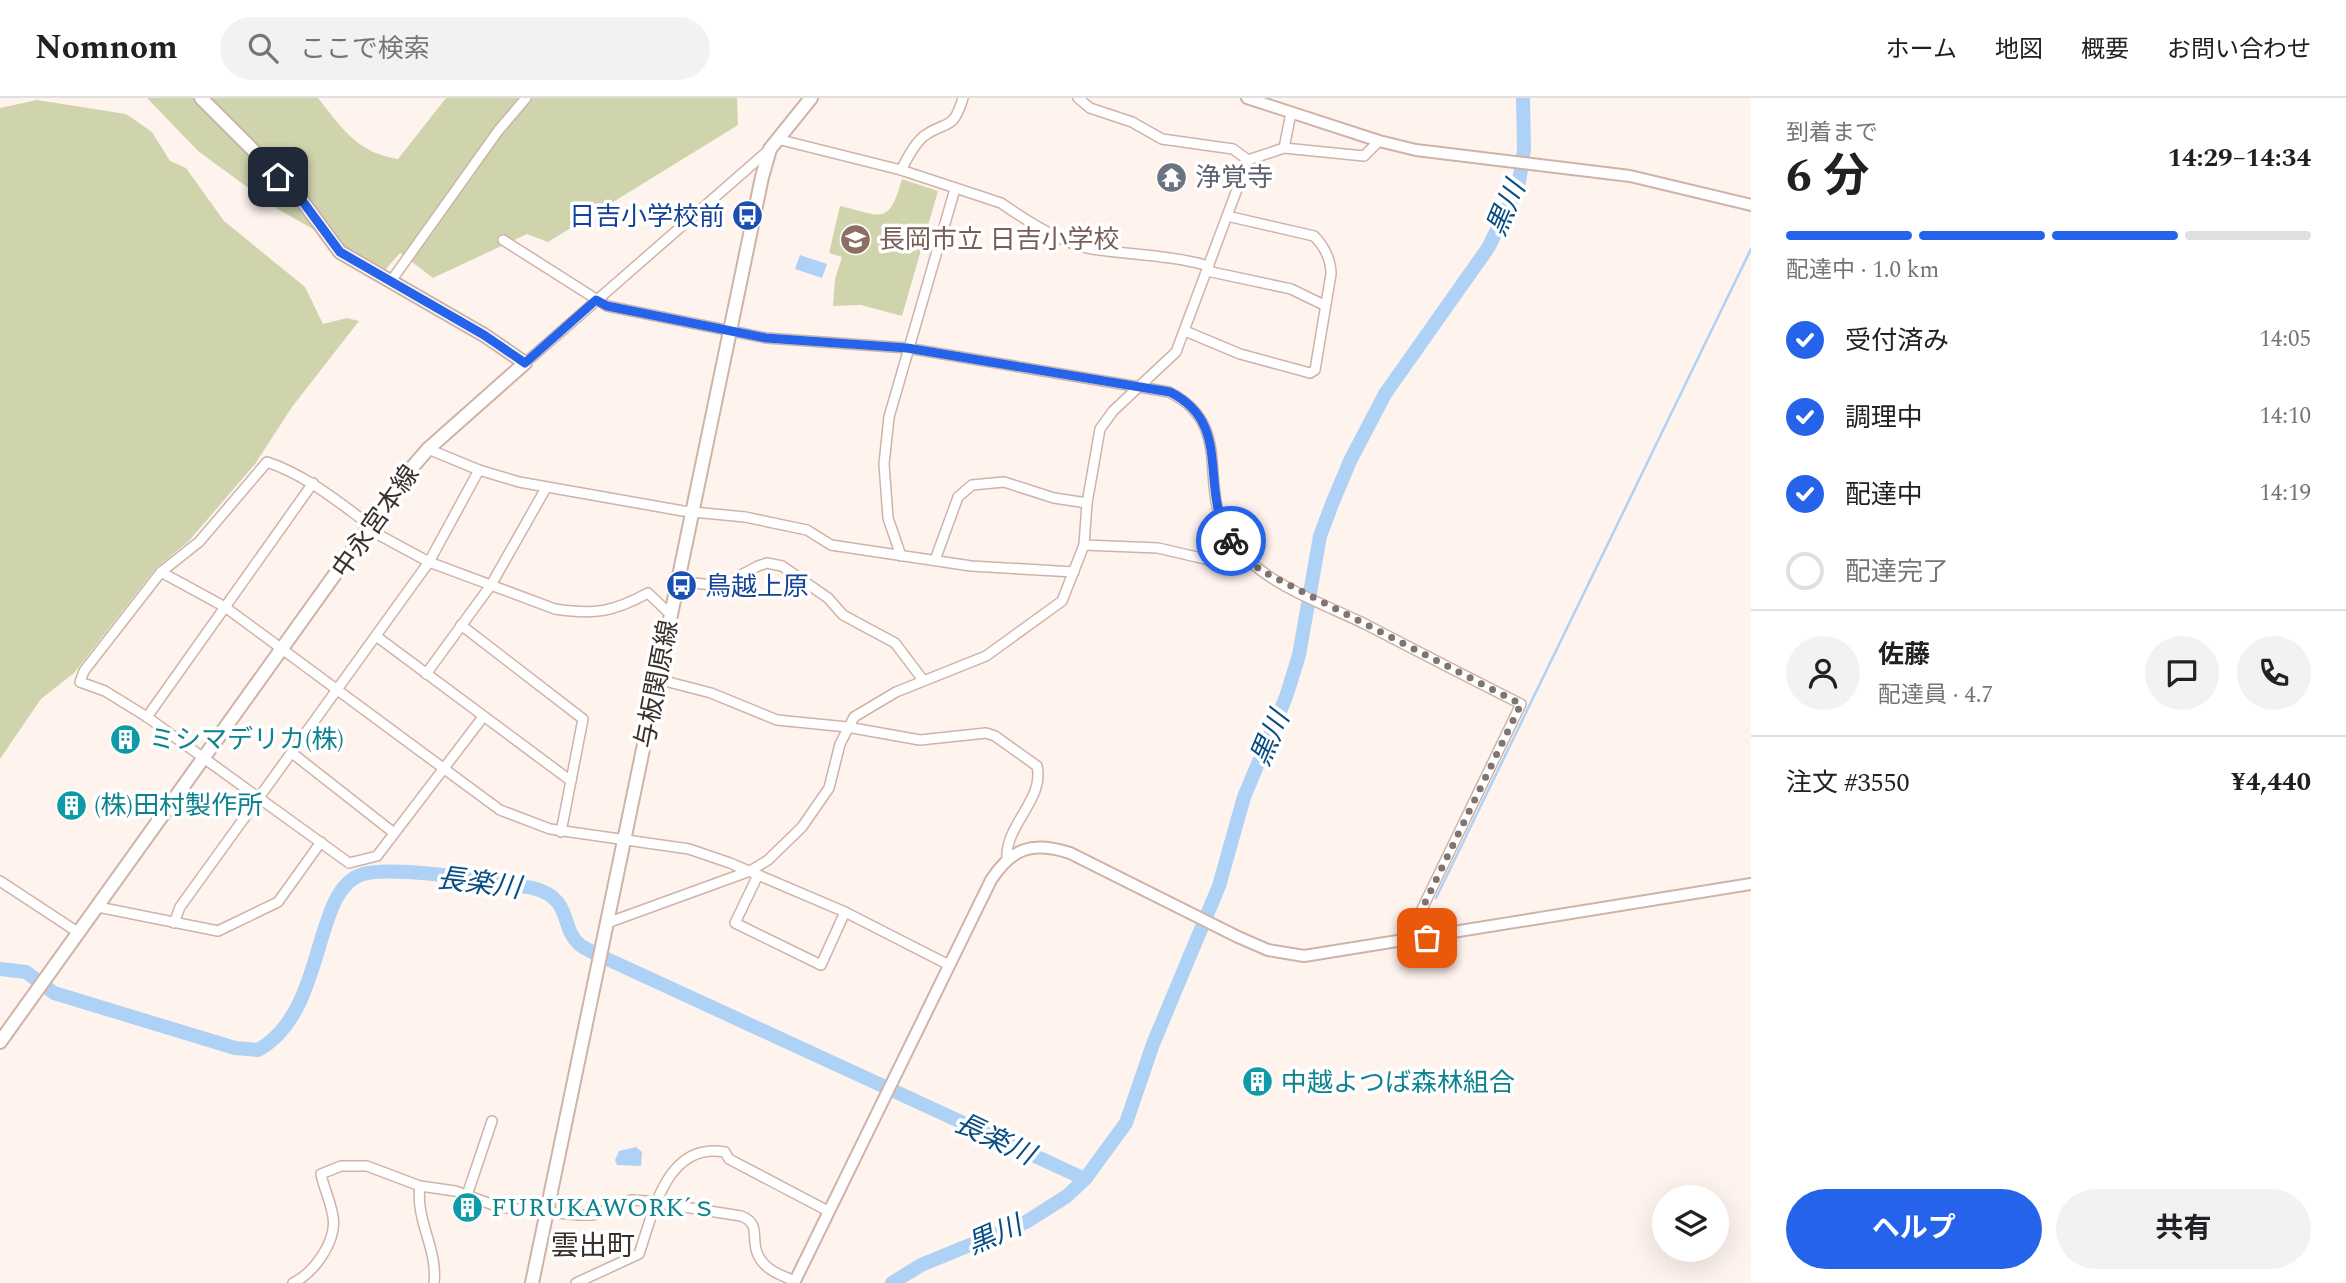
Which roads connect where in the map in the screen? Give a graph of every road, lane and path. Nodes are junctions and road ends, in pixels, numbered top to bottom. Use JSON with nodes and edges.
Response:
{"nodes":[{"id":1,"x":201,"y":98,"type":"edge"},
{"id":2,"x":526,"y":98,"type":"edge"},
{"id":3,"x":811,"y":98,"type":"edge"},
{"id":4,"x":963,"y":98,"type":"edge"},
{"id":5,"x":1078,"y":98,"type":"edge"},
{"id":6,"x":1247,"y":98,"type":"edge"},
{"id":7,"x":1291,"y":113,"type":"junction"},
{"id":8,"x":1379,"y":141,"type":"junction"},
{"id":9,"x":774,"y":144,"type":"junction"},
{"id":10,"x":1284,"y":148,"type":"junction"},
{"id":11,"x":1248,"y":160,"type":"junction"},
{"id":12,"x":901,"y":170,"type":"junction"},
{"id":13,"x":955,"y":188,"type":"junction"},
{"id":14,"x":1751,"y":205,"type":"edge"},
{"id":15,"x":1227,"y":216,"type":"junction"},
{"id":16,"x":503,"y":240,"type":"dead end"},
{"id":17,"x":1208,"y":268,"type":"junction"},
{"id":18,"x":391,"y":281,"type":"junction"},
{"id":19,"x":596,"y":300,"type":"junction"},
{"id":20,"x":1324,"y":305,"type":"junction"},
{"id":21,"x":1185,"y":331,"type":"junction"},
{"id":22,"x":731,"y":332,"type":"junction"},
{"id":23,"x":907,"y":348,"type":"junction"},
{"id":24,"x":525,"y":363,"type":"junction"},
{"id":25,"x":1140,"y":388,"type":"junction"},
{"id":26,"x":428,"y":449,"type":"junction"},
{"id":27,"x":479,"y":470,"type":"junction"},
{"id":28,"x":313,"y":484,"type":"junction"},
{"id":29,"x":546,"y":488,"type":"junction"},
{"id":30,"x":1087,"y":503,"type":"junction"},
{"id":31,"x":692,"y":512,"type":"junction"},
{"id":32,"x":370,"y":527,"type":"junction"},
{"id":33,"x":1084,"y":545,"type":"junction"},
{"id":34,"x":1239,"y":551,"type":"junction"},
{"id":35,"x":901,"y":556,"type":"junction"},
{"id":36,"x":935,"y":559,"type":"junction"},
{"id":37,"x":429,"y":562,"type":"junction"},
{"id":38,"x":162,"y":572,"type":"junction"},
{"id":39,"x":1074,"y":572,"type":"junction"},
{"id":40,"x":678,"y":581,"type":"junction"},
{"id":41,"x":491,"y":585,"type":"junction"},
{"id":42,"x":225,"y":607,"type":"junction"},
{"id":43,"x":670,"y":614,"type":"junction"},
{"id":44,"x":461,"y":625,"type":"junction"},
{"id":45,"x":376,"y":636,"type":"junction"},
{"id":46,"x":283,"y":649,"type":"junction"},
{"id":47,"x":426,"y":674,"type":"junction"},
{"id":48,"x":657,"y":679,"type":"junction"},
{"id":49,"x":923,"y":680,"type":"junction"},
{"id":50,"x":338,"y":689,"type":"junction"},
{"id":51,"x":147,"y":717,"type":"junction"},
{"id":52,"x":483,"y":717,"type":"junction"},
{"id":53,"x":847,"y":727,"type":"junction"},
{"id":54,"x":292,"y":753,"type":"junction"},
{"id":55,"x":204,"y":759,"type":"junction"},
{"id":56,"x":442,"y":770,"type":"junction"},
{"id":57,"x":571,"y":781,"type":"junction"},
{"id":58,"x":259,"y":798,"type":"junction"},
{"id":59,"x":561,"y":832,"type":"junction"},
{"id":60,"x":394,"y":833,"type":"junction"},
{"id":61,"x":625,"y":840,"type":"junction"},
{"id":62,"x":321,"y":842,"type":"junction"},
{"id":63,"x":1007,"y":858,"type":"junction"},
{"id":64,"x":754,"y":873,"type":"junction"},
{"id":65,"x":0,"y":881,"type":"edge"},
{"id":66,"x":1751,"y":884,"type":"edge"},
{"id":67,"x":98,"y":907,"type":"junction"},
{"id":68,"x":845,"y":912,"type":"junction"},
{"id":69,"x":174,"y":923,"type":"junction"},
{"id":70,"x":607,"y":923,"type":"junction"},
{"id":71,"x":79,"y":933,"type":"junction"},
{"id":72,"x":1427,"y":938,"type":"junction"},
{"id":73,"x":949,"y":965,"type":"junction"},
{"id":74,"x":0,"y":1042,"type":"edge"},
{"id":75,"x":492,"y":1121,"type":"dead end"},
{"id":76,"x":420,"y":1186,"type":"junction"},
{"id":77,"x":467,"y":1195,"type":"junction"},
{"id":78,"x":657,"y":1203,"type":"junction"},
{"id":79,"x":547,"y":1211,"type":"junction"},
{"id":80,"x":828,"y":1211,"type":"junction"},
{"id":81,"x":307,"y":1281,"type":"edge"},
{"id":82,"x":794,"y":1282,"type":"edge"},
{"id":83,"x":293,"y":1283,"type":"edge"},
{"id":84,"x":434,"y":1283,"type":"edge"},
{"id":85,"x":532,"y":1283,"type":"edge"},
{"id":86,"x":576,"y":1283,"type":"edge"}],
"edges":[{"from":1,"to":18,"type":"main road"},
{"from":2,"to":18,"type":"street"},
{"from":3,"to":9,"type":"main road","name":"与板関原線"},
{"from":4,"to":12,"type":"street"},
{"from":5,"to":11,"type":"street"},
{"from":6,"to":7,"type":"street"},
{"from":7,"to":8,"type":"street"},
{"from":7,"to":10,"type":"street"},
{"from":8,"to":10,"type":"street"},
{"from":8,"to":14,"type":"street"},
{"from":9,"to":12,"type":"street"},
{"from":9,"to":19,"type":"street"},
{"from":9,"to":22,"type":"main road","name":"与板関原線"},
{"from":10,"to":11,"type":"street"},
{"from":11,"to":15,"type":"street"},
{"from":12,"to":13,"type":"street"},
{"from":13,"to":17,"type":"street"},
{"from":13,"to":23,"type":"street"},
{"from":15,"to":17,"type":"street"},
{"from":15,"to":20,"type":"street"},
{"from":16,"to":19,"type":"street"},
{"from":17,"to":20,"type":"street"},
{"from":17,"to":21,"type":"street"},
{"from":18,"to":24,"type":"main road"},
{"from":19,"to":22,"type":"street"},
{"from":19,"to":24,"type":"street"},
{"from":20,"to":21,"type":"street"},
{"from":21,"to":25,"type":"street"},
{"from":22,"to":23,"type":"street"},
{"from":22,"to":31,"type":"main road","name":"与板関原線"},
{"from":23,"to":25,"type":"street"},
{"from":23,"to":35,"type":"street"},
{"from":24,"to":26,"type":"main road","name":"中永宮本線"},
{"from":25,"to":30,"type":"street"},
{"from":25,"to":34,"type":"street"},
{"from":26,"to":27,"type":"street"},
{"from":26,"to":32,"type":"main road","name":"中永宮本線"},
{"from":27,"to":29,"type":"street"},
{"from":27,"to":37,"type":"street"},
{"from":28,"to":32,"type":"street"},
{"from":28,"to":38,"type":"street"},
{"from":28,"to":42,"type":"street"},
{"from":29,"to":31,"type":"street"},
{"from":29,"to":41,"type":"street"},
{"from":30,"to":33,"type":"street"},
{"from":30,"to":36,"type":"street"},
{"from":31,"to":35,"type":"street"},
{"from":31,"to":40,"type":"main road","name":"与板関原線"},
{"from":32,"to":37,"type":"street"},
{"from":32,"to":46,"type":"main road","name":"中永宮本線"},
{"from":33,"to":34,"type":"street"},
{"from":33,"to":39,"type":"street"},
{"from":34,"to":72,"type":"street"},
{"from":35,"to":36,"type":"street"},
{"from":36,"to":39,"type":"street"},
{"from":37,"to":41,"type":"street"},
{"from":37,"to":45,"type":"street"},
{"from":38,"to":42,"type":"street"},
{"from":38,"to":51,"type":"street"},
{"from":39,"to":49,"type":"street"},
{"from":40,"to":43,"type":"main road","name":"与板関原線"},
{"from":40,"to":49,"type":"street"},
{"from":41,"to":43,"type":"street"},
{"from":41,"to":44,"type":"street"},
{"from":42,"to":46,"type":"street"},
{"from":42,"to":51,"type":"street"},
{"from":43,"to":48,"type":"main road","name":"与板関原線"},
{"from":44,"to":47,"type":"street"},
{"from":44,"to":57,"type":"street"},
{"from":45,"to":47,"type":"street"},
{"from":45,"to":50,"type":"street"},
{"from":46,"to":50,"type":"street"},
{"from":46,"to":55,"type":"main road","name":"中永宮本線"},
{"from":47,"to":52,"type":"street"},
{"from":48,"to":53,"type":"street"},
{"from":48,"to":61,"type":"main road","name":"与板関原線"},
{"from":49,"to":53,"type":"street"},
{"from":50,"to":54,"type":"street"},
{"from":50,"to":56,"type":"street"},
{"from":51,"to":55,"type":"street"},
{"from":52,"to":56,"type":"street"},
{"from":52,"to":57,"type":"street"},
{"from":53,"to":63,"type":"street"},
{"from":53,"to":64,"type":"street"},
{"from":54,"to":58,"type":"street"},
{"from":54,"to":60,"type":"street"},
{"from":55,"to":58,"type":"street"},
{"from":55,"to":67,"type":"main road","name":"中永宮本線"},
{"from":56,"to":59,"type":"street"},
{"from":56,"to":60,"type":"street"},
{"from":57,"to":59,"type":"street"},
{"from":58,"to":62,"type":"street"},
{"from":58,"to":69,"type":"street"},
{"from":59,"to":61,"type":"street"},
{"from":60,"to":62,"type":"street"},
{"from":61,"to":64,"type":"street"},
{"from":61,"to":70,"type":"main road","name":"与板関原線"},
{"from":62,"to":69,"type":"street"},
{"from":63,"to":72,"type":"street"},
{"from":63,"to":73,"type":"street"},
{"from":64,"to":68,"type":"street"},
{"from":64,"to":68,"type":"street"},
{"from":64,"to":70,"type":"street"},
{"from":65,"to":71,"type":"street"},
{"from":66,"to":72,"type":"street"},
{"from":67,"to":69,"type":"street"},
{"from":67,"to":71,"type":"main road","name":"中永宮本線"},
{"from":68,"to":73,"type":"street"},
{"from":70,"to":79,"type":"main road","name":"与板関原線"},
{"from":71,"to":74,"type":"main road","name":"中永宮本線"},
{"from":73,"to":80,"type":"street"},
{"from":75,"to":77,"type":"street"},
{"from":76,"to":77,"type":"street"},
{"from":76,"to":81,"type":"street"},
{"from":76,"to":84,"type":"street"},
{"from":77,"to":79,"type":"street"},
{"from":78,"to":79,"type":"street"},
{"from":78,"to":80,"type":"street"},
{"from":78,"to":82,"type":"street"},
{"from":78,"to":86,"type":"street"},
{"from":79,"to":85,"type":"main road","name":"与板関原線"},
{"from":80,"to":82,"type":"street"},
{"from":81,"to":83,"type":"street"}]}
